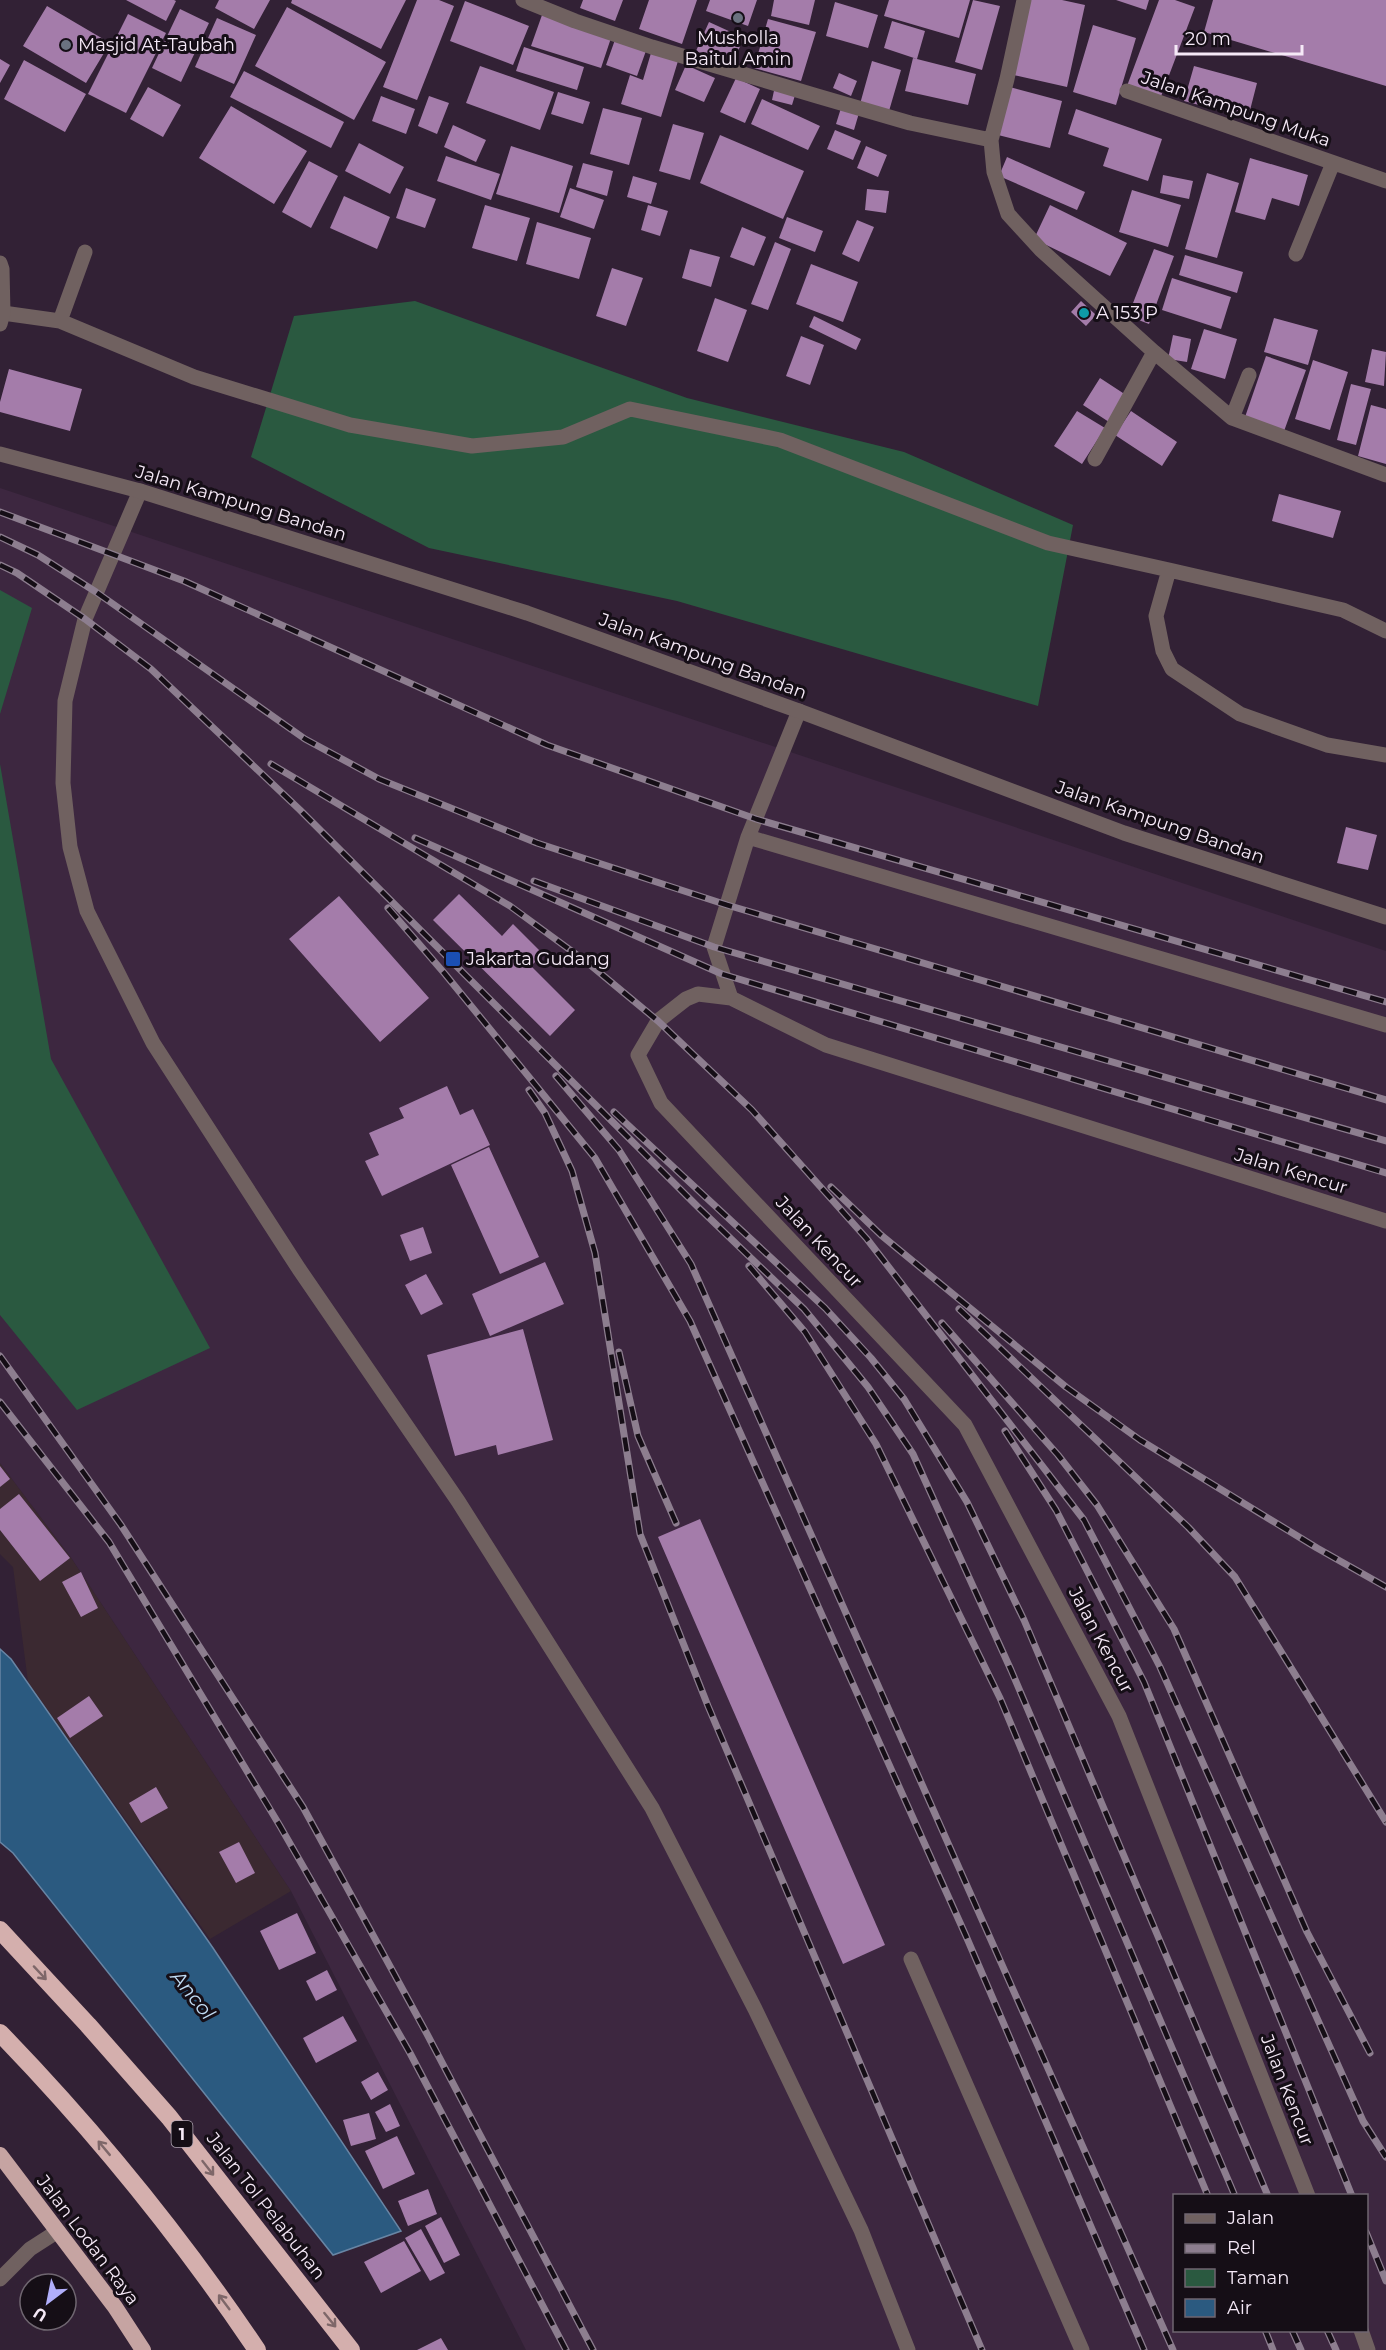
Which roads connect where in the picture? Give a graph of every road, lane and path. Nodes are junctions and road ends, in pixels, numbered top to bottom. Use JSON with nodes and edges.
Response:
{"nodes":[{"id":1,"x":523,"y":0,"type":"edge"},
{"id":2,"x":1024,"y":0,"type":"edge"},
{"id":3,"x":1127,"y":91,"type":"dead end"},
{"id":4,"x":990,"y":140,"type":"junction"},
{"id":5,"x":1333,"y":163,"type":"junction"},
{"id":6,"x":1386,"y":181,"type":"edge"},
{"id":7,"x":85,"y":252,"type":"dead end"},
{"id":8,"x":1296,"y":254,"type":"dead end"},
{"id":9,"x":0,"y":263,"type":"edge"},
{"id":10,"x":2,"y":319,"type":"edge"},
{"id":11,"x":60,"y":321,"type":"junction"},
{"id":12,"x":1154,"y":352,"type":"junction"},
{"id":13,"x":1249,"y":375,"type":"dead end"},
{"id":14,"x":1232,"y":418,"type":"junction"},
{"id":15,"x":0,"y":454,"type":"edge"},
{"id":16,"x":1095,"y":459,"type":"dead end"},
{"id":17,"x":1386,"y":475,"type":"edge"},
{"id":18,"x":140,"y":491,"type":"junction"},
{"id":19,"x":1169,"y":570,"type":"junction"},
{"id":20,"x":1386,"y":631,"type":"edge"},
{"id":21,"x":799,"y":711,"type":"junction"},
{"id":22,"x":1386,"y":755,"type":"edge"},
{"id":23,"x":748,"y":837,"type":"junction"},
{"id":24,"x":1386,"y":917,"type":"edge"},
{"id":25,"x":731,"y":998,"type":"junction"},
{"id":26,"x":1386,"y":1025,"type":"edge"},
{"id":27,"x":1386,"y":1221,"type":"edge"},
{"id":28,"x":0,"y":1930,"type":"edge"},
{"id":29,"x":911,"y":1959,"type":"dead end"},
{"id":30,"x":0,"y":2033,"type":"edge"},
{"id":31,"x":0,"y":2155,"type":"edge"},
{"id":32,"x":1307,"y":2194,"type":"edge"},
{"id":33,"x":58,"y":2231,"type":"junction"},
{"id":34,"x":0,"y":2279,"type":"edge"},
{"id":35,"x":1361,"y":2332,"type":"edge"},
{"id":36,"x":143,"y":2350,"type":"edge"},
{"id":37,"x":257,"y":2350,"type":"edge"},
{"id":38,"x":351,"y":2350,"type":"edge"},
{"id":39,"x":908,"y":2350,"type":"edge"},
{"id":40,"x":1082,"y":2350,"type":"edge"},
{"id":41,"x":1368,"y":2350,"type":"edge"}],
"edges":[{"from":1,"to":4,"type":"street"},
{"from":2,"to":4,"type":"street"},
{"from":3,"to":5,"type":"street","name":"Jalan Kampung Muka"},
{"from":4,"to":12,"type":"street"},
{"from":5,"to":6,"type":"street","name":"Jalan Kampung Muka"},
{"from":5,"to":8,"type":"street","name":"Jalan Kampung Muka"},
{"from":7,"to":11,"type":"street"},
{"from":9,"to":10,"type":"street"},
{"from":10,"to":11,"type":"street"},
{"from":11,"to":19,"type":"street"},
{"from":12,"to":14,"type":"street"},
{"from":12,"to":16,"type":"street"},
{"from":13,"to":14,"type":"street"},
{"from":14,"to":17,"type":"street"},
{"from":15,"to":18,"type":"street","name":"Jalan Kampung Bandan"},
{"from":18,"to":21,"type":"street","name":"Jalan Kampung Bandan"},
{"from":18,"to":39,"type":"street"},
{"from":19,"to":20,"type":"street"},
{"from":19,"to":22,"type":"street"},
{"from":21,"to":23,"type":"street"},
{"from":21,"to":24,"type":"street","name":"Jalan Kampung Bandan"},
{"from":23,"to":25,"type":"street"},
{"from":23,"to":26,"type":"street"},
{"from":25,"to":27,"type":"street","name":"Jalan Kencur"},
{"from":25,"to":32,"type":"street","name":"Jalan Kencur"},
{"from":28,"to":38,"type":"highway","name":"Jalan Tol Pelabuhan","number":"1","one_way":true},
{"from":29,"to":40,"type":"street"},
{"from":37,"to":30,"type":"highway","one_way":true},
{"from":31,"to":33,"type":"highway","name":"Jalan Lodan Raya"},
{"from":33,"to":34,"type":"street"},
{"from":33,"to":36,"type":"highway","name":"Jalan Lodan Raya"},
{"from":35,"to":41,"type":"street"}]}
